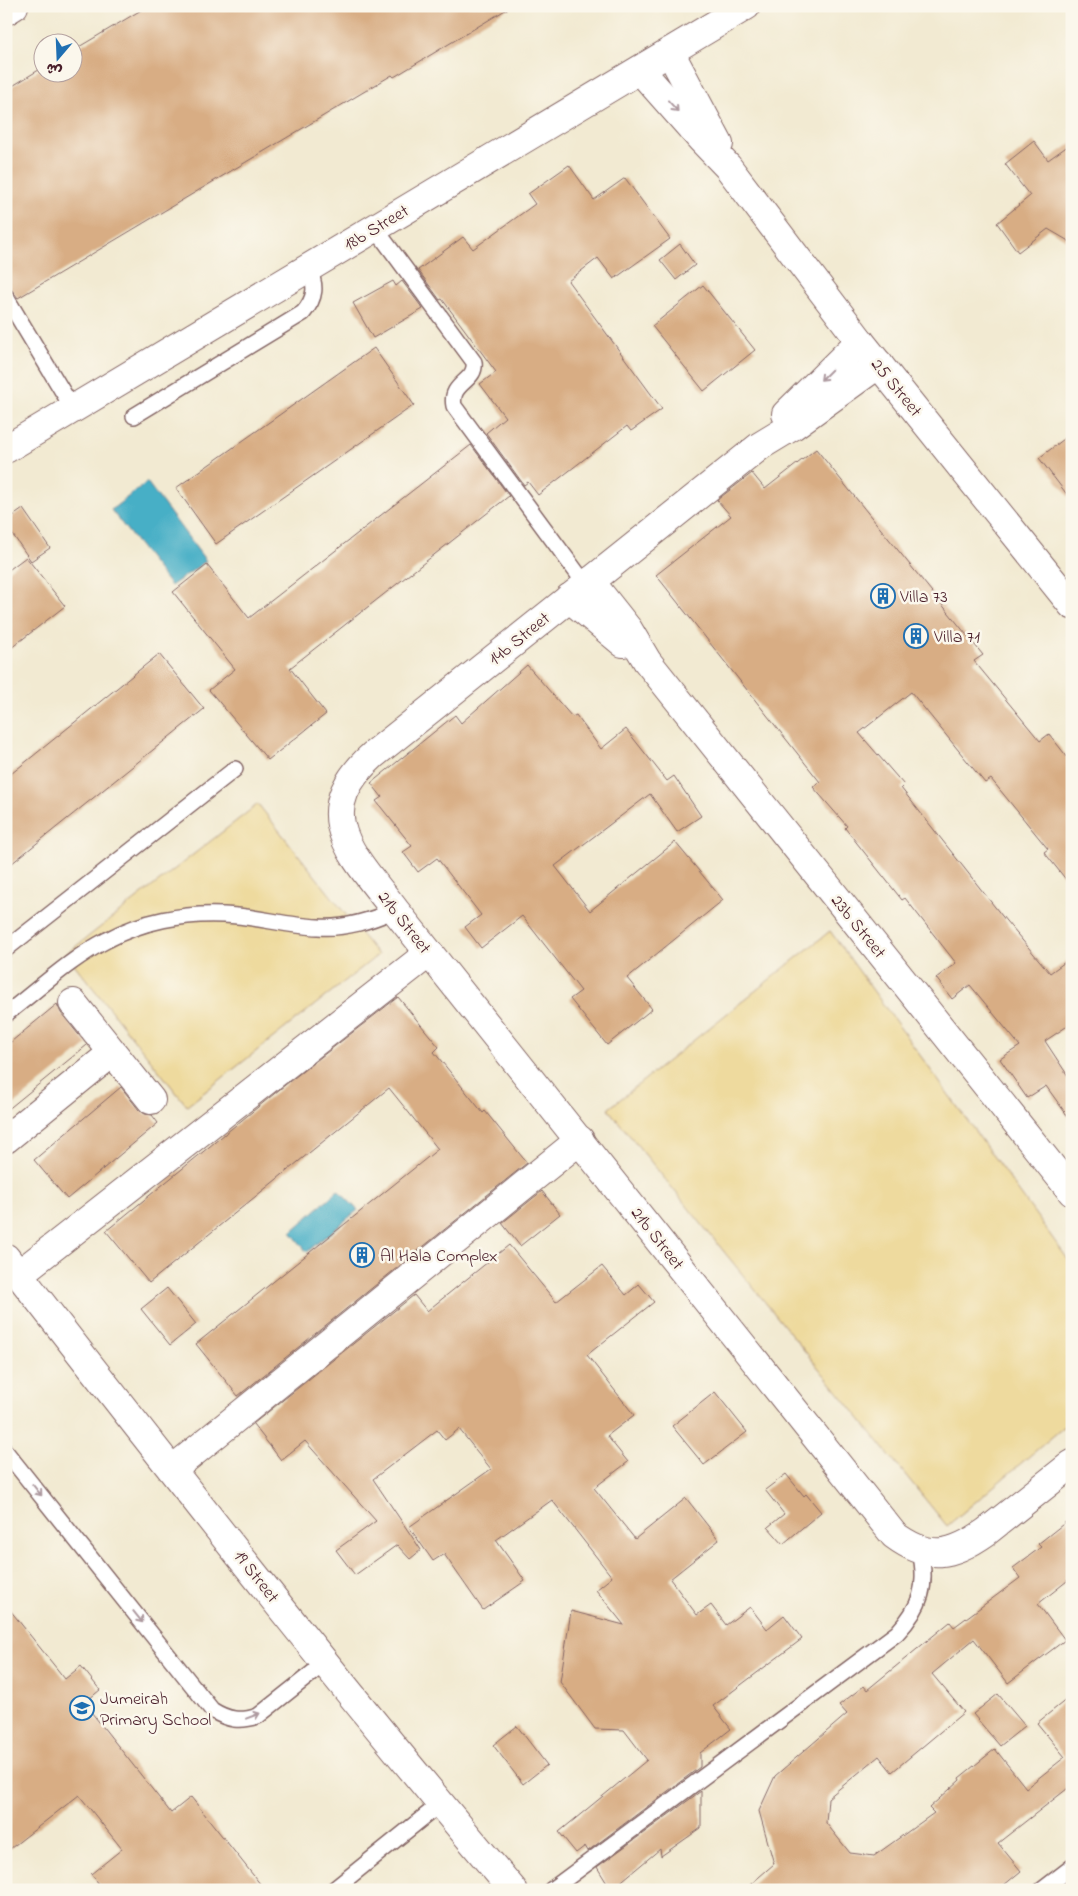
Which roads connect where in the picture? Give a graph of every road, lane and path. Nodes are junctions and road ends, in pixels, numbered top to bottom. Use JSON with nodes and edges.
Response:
{"nodes":[{"id":1,"x":14,"y":6,"type":"edge"},
{"id":2,"x":746,"y":6,"type":"edge"},
{"id":3,"x":6,"y":11,"type":"edge"},
{"id":4,"x":670,"y":52,"type":"junction"},
{"id":5,"x":640,"y":70,"type":"junction"},
{"id":6,"x":728,"y":166,"type":"junction"},
{"id":7,"x":375,"y":228,"type":"junction"},
{"id":8,"x":308,"y":268,"type":"junction"},
{"id":9,"x":6,"y":297,"type":"edge"},
{"id":10,"x":860,"y":341,"type":"junction"},
{"id":11,"x":878,"y":364,"type":"junction"},
{"id":12,"x":73,"y":409,"type":"junction"},
{"id":13,"x":134,"y":416,"type":"dead end"},
{"id":14,"x":760,"y":446,"type":"junction"},
{"id":15,"x":6,"y":449,"type":"edge"},
{"id":16,"x":582,"y":588,"type":"junction"},
{"id":17,"x":1072,"y":604,"type":"edge"},
{"id":18,"x":235,"y":768,"type":"dead end"},
{"id":19,"x":358,"y":861,"type":"joint"},
{"id":20,"x":395,"y":910,"type":"junction"},
{"id":21,"x":6,"y":950,"type":"edge"},
{"id":22,"x":429,"y":953,"type":"junction"},
{"id":23,"x":73,"y":1003,"type":"dead end"},
{"id":24,"x":6,"y":1014,"type":"edge"},
{"id":25,"x":112,"y":1053,"type":"junction"},
{"id":26,"x":151,"y":1100,"type":"dead end"},
{"id":27,"x":6,"y":1139,"type":"edge"},
{"id":28,"x":580,"y":1140,"type":"junction"},
{"id":29,"x":1072,"y":1192,"type":"edge"},
{"id":30,"x":13,"y":1266,"type":"edge"},
{"id":31,"x":6,"y":1452,"type":"edge"},
{"id":32,"x":1072,"y":1464,"type":"edge"},
{"id":33,"x":173,"y":1469,"type":"junction"},
{"id":34,"x":920,"y":1550,"type":"junction"},
{"id":35,"x":326,"y":1662,"type":"junction"},
{"id":36,"x":440,"y":1804,"type":"junction"},
{"id":37,"x":1072,"y":1867,"type":"edge"},
{"id":38,"x":332,"y":1890,"type":"edge"},
{"id":39,"x":513,"y":1890,"type":"edge"},
{"id":40,"x":551,"y":1890,"type":"edge"},
{"id":41,"x":1042,"y":1890,"type":"edge"}],
"edges":[{"from":1,"to":3,"type":"street"},
{"from":2,"to":4,"type":"street","name":"18b Street"},
{"from":4,"to":5,"type":"street","name":"18b Street"},
{"from":4,"to":6,"type":"street","name":"25 Street"},
{"from":5,"to":6,"type":"street","name":"25 Street","one_way":true},
{"from":5,"to":7,"type":"street","name":"18b Street"},
{"from":6,"to":10,"type":"street","name":"25 Street"},
{"from":7,"to":8,"type":"street","name":"18b Street"},
{"from":7,"to":16,"type":"lane"},
{"from":8,"to":12,"type":"street","name":"18b Street"},
{"from":8,"to":13,"type":"lane"},
{"from":9,"to":12,"type":"lane"},
{"from":10,"to":11,"type":"street","name":"25 Street"},
{"from":10,"to":14,"type":"street","name":"14b Street","one_way":true},
{"from":11,"to":14,"type":"street","name":"14b Street"},
{"from":11,"to":17,"type":"street","name":"25 Street"},
{"from":12,"to":15,"type":"street","name":"18b Street"},
{"from":14,"to":16,"type":"street","name":"14b Street"},
{"from":16,"to":19,"type":"street","name":"14b Street"},
{"from":16,"to":29,"type":"street","name":"23b Street"},
{"from":18,"to":21,"type":"lane"},
{"from":19,"to":20,"type":"street","name":"21b Street"},
{"from":20,"to":22,"type":"street","name":"21b Street"},
{"from":20,"to":24,"type":"lane"},
{"from":22,"to":28,"type":"street","name":"21b Street"},
{"from":22,"to":30,"type":"street"},
{"from":23,"to":25,"type":"street"},
{"from":25,"to":26,"type":"street"},
{"from":25,"to":27,"type":"street"},
{"from":28,"to":33,"type":"street"},
{"from":28,"to":34,"type":"street","name":"21b Street"},
{"from":30,"to":33,"type":"street","name":"19 Street"},
{"from":31,"to":35,"type":"lane","one_way":true},
{"from":32,"to":34,"type":"street","name":"21b Street"},
{"from":33,"to":35,"type":"street","name":"19 Street"},
{"from":34,"to":40,"type":"lane"},
{"from":35,"to":36,"type":"street","name":"19 Street"},
{"from":36,"to":38,"type":"lane"},
{"from":36,"to":39,"type":"street","name":"19 Street"},
{"from":37,"to":41,"type":"lane"}]}
